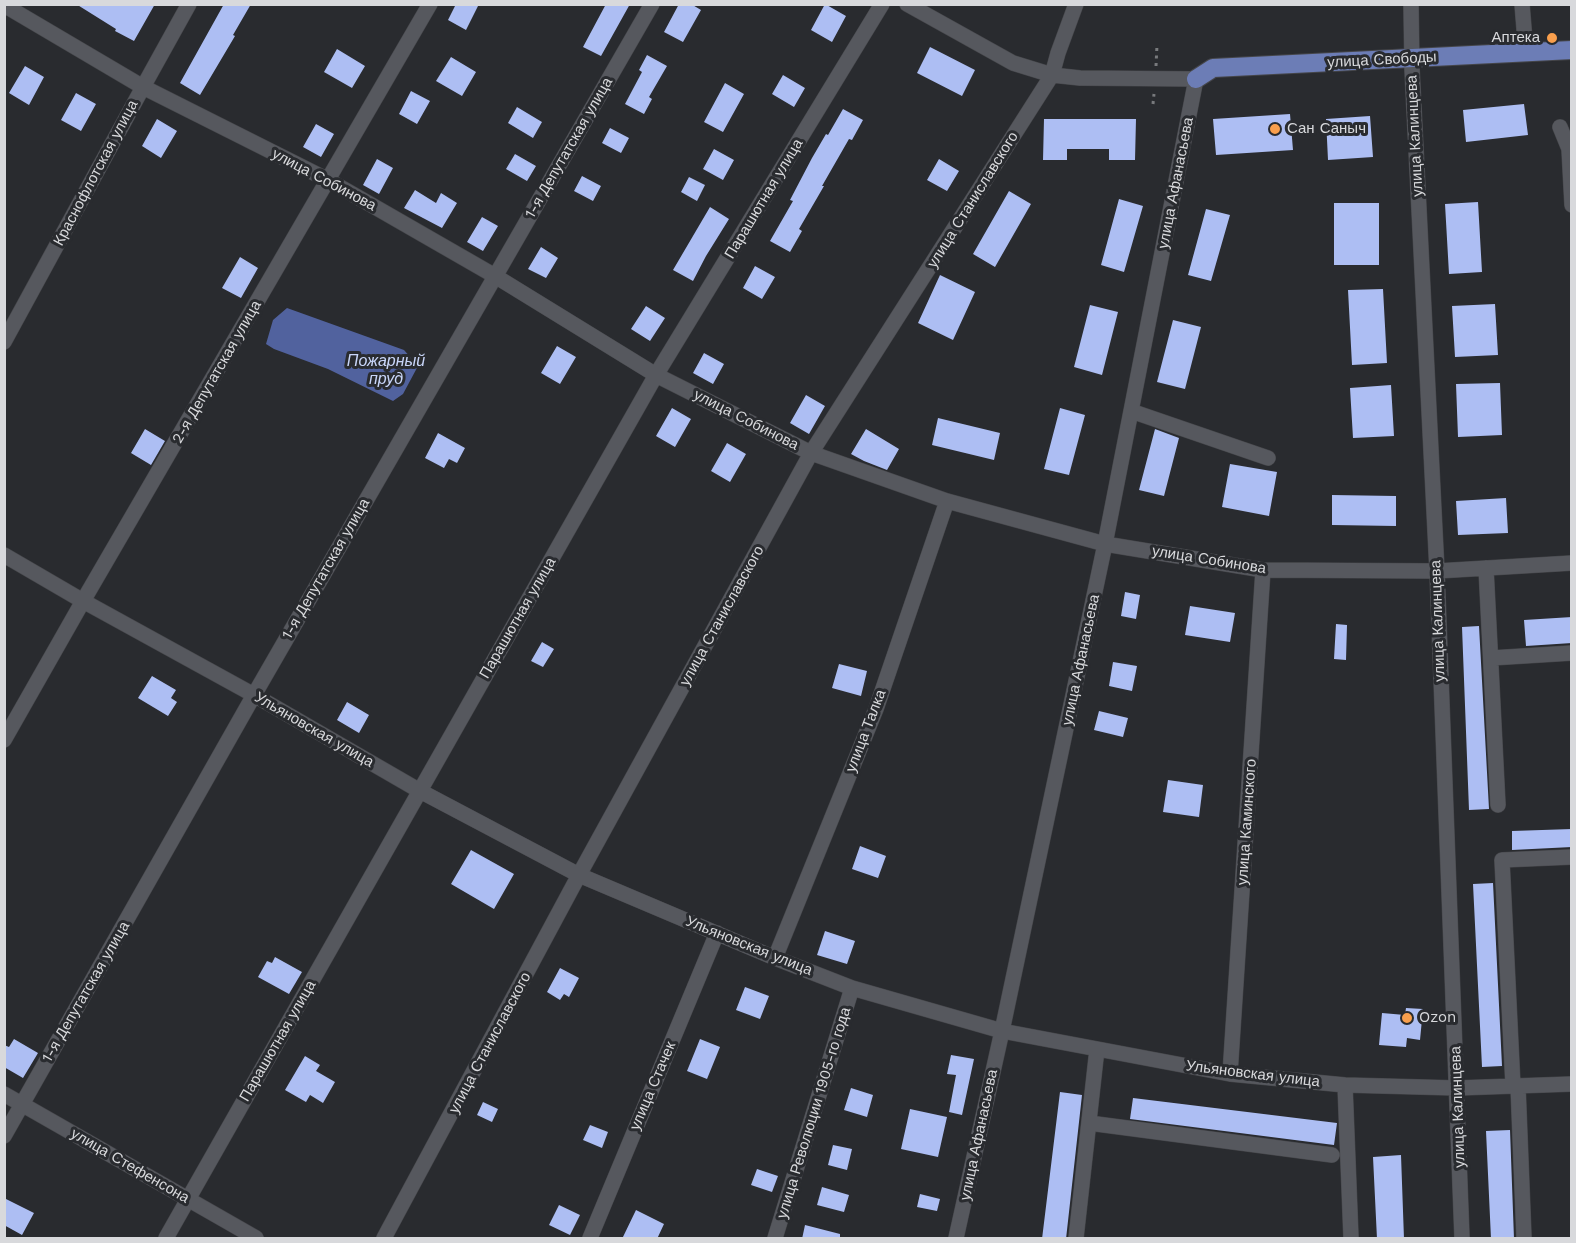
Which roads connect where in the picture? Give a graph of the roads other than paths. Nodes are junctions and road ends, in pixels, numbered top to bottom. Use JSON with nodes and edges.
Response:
{"nodes":[{"id":1,"x":189,"y":4,"type":"edge"},
{"id":2,"x":430,"y":4,"type":"edge"},
{"id":3,"x":652,"y":4,"type":"edge"},
{"id":4,"x":882,"y":4,"type":"edge"},
{"id":5,"x":907,"y":4,"type":"edge"},
{"id":6,"x":1076,"y":4,"type":"edge"},
{"id":7,"x":1411,"y":4,"type":"edge"},
{"id":8,"x":1522,"y":4,"type":"edge"},
{"id":9,"x":4,"y":5,"type":"edge"},
{"id":10,"x":1572,"y":50,"type":"edge"},
{"id":11,"x":1526,"y":53,"type":"junction"},
{"id":12,"x":1412,"y":63,"type":"junction"},
{"id":13,"x":1572,"y":63,"type":"edge"},
{"id":14,"x":1052,"y":75,"type":"junction"},
{"id":15,"x":1196,"y":79,"type":"junction"},
{"id":16,"x":142,"y":87,"type":"junction"},
{"id":17,"x":1560,"y":128,"type":"dead end"},
{"id":18,"x":328,"y":180,"type":"junction"},
{"id":19,"x":1572,"y":205,"type":"edge"},
{"id":20,"x":495,"y":276,"type":"junction"},
{"id":21,"x":4,"y":342,"type":"edge"},
{"id":22,"x":656,"y":375,"type":"junction"},
{"id":23,"x":1131,"y":411,"type":"junction"},
{"id":24,"x":812,"y":453,"type":"junction"},
{"id":25,"x":1268,"y":458,"type":"dead end"},
{"id":26,"x":947,"y":501,"type":"junction"},
{"id":27,"x":1105,"y":544,"type":"junction"},
{"id":28,"x":4,"y":555,"type":"edge"},
{"id":29,"x":1572,"y":563,"type":"edge"},
{"id":30,"x":1486,"y":568,"type":"junction"},
{"id":31,"x":1263,"y":570,"type":"junction"},
{"id":32,"x":1437,"y":570,"type":"junction"},
{"id":33,"x":83,"y":601,"type":"junction"},
{"id":34,"x":1572,"y":653,"type":"edge"},
{"id":35,"x":1491,"y":658,"type":"junction"},
{"id":36,"x":254,"y":695,"type":"junction"},
{"id":37,"x":4,"y":740,"type":"edge"},
{"id":38,"x":420,"y":791,"type":"junction"},
{"id":39,"x":1498,"y":806,"type":"dead end"},
{"id":40,"x":1572,"y":857,"type":"edge"},
{"id":41,"x":579,"y":875,"type":"junction"},
{"id":42,"x":717,"y":933,"type":"junction"},
{"id":43,"x":775,"y":958,"type":"junction"},
{"id":44,"x":852,"y":988,"type":"junction"},
{"id":45,"x":1002,"y":1031,"type":"junction"},
{"id":46,"x":1097,"y":1049,"type":"junction"},
{"id":47,"x":1230,"y":1074,"type":"junction"},
{"id":48,"x":1572,"y":1084,"type":"edge"},
{"id":49,"x":1345,"y":1085,"type":"junction"},
{"id":50,"x":1516,"y":1086,"type":"junction"},
{"id":51,"x":1457,"y":1088,"type":"junction"},
{"id":52,"x":4,"y":1094,"type":"edge"},
{"id":53,"x":22,"y":1104,"type":"junction"},
{"id":54,"x":1089,"y":1123,"type":"junction"},
{"id":55,"x":4,"y":1136,"type":"edge"},
{"id":56,"x":1332,"y":1155,"type":"dead end"},
{"id":57,"x":188,"y":1199,"type":"junction"},
{"id":58,"x":166,"y":1239,"type":"edge"},
{"id":59,"x":256,"y":1239,"type":"edge"},
{"id":60,"x":384,"y":1239,"type":"edge"},
{"id":61,"x":590,"y":1239,"type":"edge"},
{"id":62,"x":775,"y":1239,"type":"edge"},
{"id":63,"x":956,"y":1239,"type":"edge"},
{"id":64,"x":1076,"y":1239,"type":"edge"},
{"id":65,"x":1351,"y":1239,"type":"edge"},
{"id":66,"x":1462,"y":1239,"type":"edge"},
{"id":67,"x":1524,"y":1239,"type":"edge"}],
"edges":[{"from":1,"to":16,"type":"street","name":"Краснофлотская улица"},
{"from":2,"to":18,"type":"street","name":"2-я Депутатская улица"},
{"from":3,"to":20,"type":"street","name":"1-я Депутатская улица"},
{"from":4,"to":22,"type":"street","name":"Парашютная улица"},
{"from":5,"to":14,"type":"street","name":"улица Свободы"},
{"from":6,"to":14,"type":"street","name":"улица Станиславского"},
{"from":7,"to":12,"type":"street","name":"улица Калинцева"},
{"from":8,"to":11,"type":"street"},
{"from":9,"to":16,"type":"street","name":"улица Собинова"},
{"from":10,"to":11,"type":"main road","name":"улица Свободы"},
{"from":11,"to":12,"type":"main road","name":"улица Свободы"},
{"from":12,"to":13,"type":"main road","name":"улица Свободы"},
{"from":12,"to":15,"type":"main road","name":"улица Свободы"},
{"from":12,"to":32,"type":"street","name":"улица Калинцева"},
{"from":14,"to":15,"type":"street","name":"улица Свободы"},
{"from":14,"to":24,"type":"street","name":"улица Станиславского"},
{"from":15,"to":23,"type":"street","name":"улица Афанасьева"},
{"from":16,"to":18,"type":"street","name":"улица Собинова"},
{"from":16,"to":21,"type":"street","name":"Краснофлотская улица"},
{"from":17,"to":19,"type":"street"},
{"from":18,"to":20,"type":"street","name":"улица Собинова"},
{"from":18,"to":33,"type":"street","name":"2-я Депутатская улица"},
{"from":20,"to":22,"type":"street","name":"улица Собинова"},
{"from":20,"to":36,"type":"street","name":"1-я Депутатская улица"},
{"from":22,"to":24,"type":"street","name":"улица Собинова"},
{"from":22,"to":38,"type":"street","name":"Парашютная улица"},
{"from":23,"to":25,"type":"street"},
{"from":23,"to":27,"type":"street","name":"улица Афанасьева"},
{"from":24,"to":26,"type":"street","name":"улица Собинова"},
{"from":24,"to":41,"type":"street","name":"улица Станиславского"},
{"from":26,"to":27,"type":"street","name":"улица Собинова"},
{"from":26,"to":43,"type":"street","name":"улица Талка"},
{"from":27,"to":31,"type":"street","name":"улица Собинова"},
{"from":27,"to":45,"type":"street","name":"улица Афанасьева"},
{"from":28,"to":33,"type":"street","name":"Ульяновская улица"},
{"from":29,"to":30,"type":"street","name":"улица Собинова"},
{"from":30,"to":32,"type":"street","name":"улица Собинова"},
{"from":30,"to":35,"type":"street"},
{"from":31,"to":32,"type":"street","name":"улица Собинова"},
{"from":31,"to":47,"type":"street","name":"улица Каминского"},
{"from":32,"to":51,"type":"street","name":"улица Калинцева"},
{"from":33,"to":36,"type":"street","name":"Ульяновская улица"},
{"from":33,"to":37,"type":"street","name":"2-я Депутатская улица"},
{"from":34,"to":35,"type":"street"},
{"from":35,"to":39,"type":"street"},
{"from":36,"to":38,"type":"street","name":"Ульяновская улица"},
{"from":36,"to":53,"type":"street","name":"1-я Депутатская улица"},
{"from":38,"to":41,"type":"street","name":"Ульяновская улица"},
{"from":38,"to":57,"type":"street","name":"Парашютная улица"},
{"from":40,"to":50,"type":"street"},
{"from":41,"to":42,"type":"street","name":"Ульяновская улица"},
{"from":41,"to":60,"type":"street","name":"улица Станиславского"},
{"from":42,"to":43,"type":"street","name":"Ульяновская улица"},
{"from":42,"to":61,"type":"street","name":"улица Стачек"},
{"from":43,"to":44,"type":"street","name":"Ульяновская улица"},
{"from":44,"to":45,"type":"street","name":"Ульяновская улица"},
{"from":44,"to":62,"type":"street","name":"улица Революции 1905-го года"},
{"from":45,"to":46,"type":"street","name":"Ульяновская улица"},
{"from":45,"to":63,"type":"street","name":"улица Афанасьева"},
{"from":46,"to":47,"type":"street","name":"Ульяновская улица"},
{"from":46,"to":54,"type":"street"},
{"from":47,"to":49,"type":"street","name":"Ульяновская улица"},
{"from":48,"to":50,"type":"street","name":"Ульяновская улица"},
{"from":49,"to":51,"type":"street","name":"Ульяновская улица"},
{"from":49,"to":65,"type":"street"},
{"from":50,"to":51,"type":"street","name":"Ульяновская улица"},
{"from":50,"to":67,"type":"street"},
{"from":51,"to":66,"type":"street","name":"улица Калинцева"},
{"from":52,"to":53,"type":"street","name":"улица Стефенсона"},
{"from":53,"to":55,"type":"street","name":"1-я Депутатская улица"},
{"from":53,"to":57,"type":"street","name":"улица Стефенсона"},
{"from":54,"to":56,"type":"street"},
{"from":54,"to":64,"type":"street"},
{"from":57,"to":58,"type":"street","name":"Парашютная улица"},
{"from":57,"to":59,"type":"street","name":"улица Стефенсона"}]}
